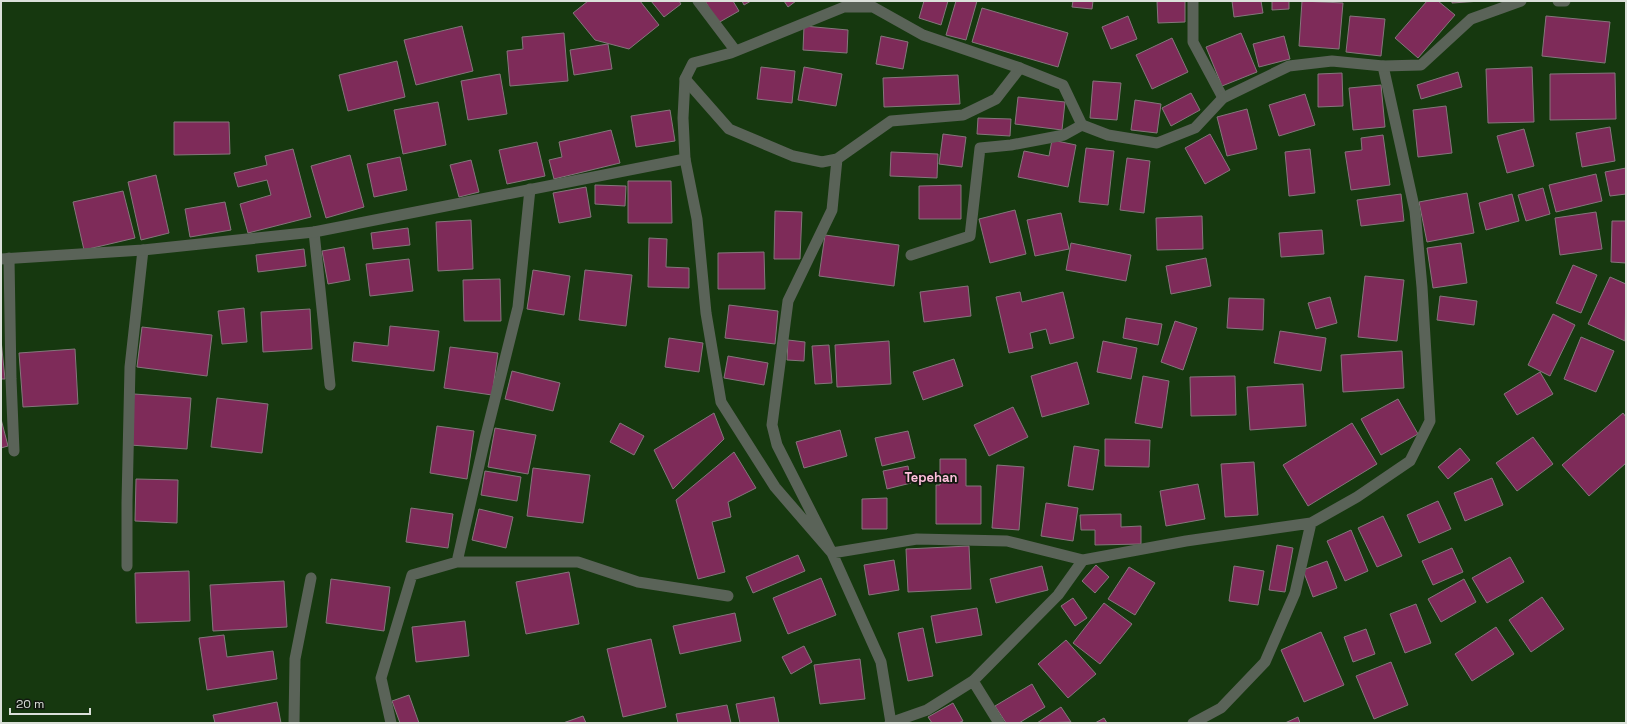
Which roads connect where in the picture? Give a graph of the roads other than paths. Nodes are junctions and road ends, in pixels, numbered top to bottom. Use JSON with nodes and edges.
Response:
{"nodes":[{"id":1,"x":698,"y":1,"type":"edge"},
{"id":2,"x":1194,"y":1,"type":"edge"},
{"id":3,"x":1521,"y":1,"type":"edge"},
{"id":4,"x":1558,"y":1,"type":"edge"},
{"id":5,"x":1565,"y":1,"type":"edge"},
{"id":6,"x":735,"y":50,"type":"junction"},
{"id":7,"x":1383,"y":66,"type":"junction"},
{"id":8,"x":1020,"y":68,"type":"junction"},
{"id":9,"x":684,"y":79,"type":"junction"},
{"id":10,"x":1223,"y":98,"type":"junction"},
{"id":11,"x":1082,"y":125,"type":"junction"},
{"id":12,"x":685,"y":159,"type":"junction"},
{"id":13,"x":837,"y":159,"type":"junction"},
{"id":14,"x":530,"y":189,"type":"junction"},
{"id":15,"x":314,"y":232,"type":"junction"},
{"id":16,"x":142,"y":250,"type":"junction"},
{"id":17,"x":911,"y":255,"type":"dead end"},
{"id":18,"x":5,"y":259,"type":"edge"},
{"id":19,"x":330,"y":385,"type":"dead end"},
{"id":20,"x":14,"y":451,"type":"dead end"},
{"id":21,"x":1311,"y":523,"type":"junction"},
{"id":22,"x":832,"y":553,"type":"junction"},
{"id":23,"x":1083,"y":560,"type":"junction"},
{"id":24,"x":457,"y":562,"type":"junction"},
{"id":25,"x":127,"y":566,"type":"dead end"},
{"id":26,"x":311,"y":578,"type":"dead end"},
{"id":27,"x":728,"y":596,"type":"dead end"},
{"id":28,"x":973,"y":681,"type":"junction"},
{"id":29,"x":294,"y":723,"type":"edge"},
{"id":30,"x":391,"y":723,"type":"edge"},
{"id":31,"x":891,"y":723,"type":"edge"},
{"id":32,"x":998,"y":723,"type":"edge"},
{"id":33,"x":1193,"y":723,"type":"edge"}],
"edges":[{"from":1,"to":6,"type":"street"},
{"from":2,"to":10,"type":"street"},
{"from":3,"to":7,"type":"street"},
{"from":4,"to":5,"type":"street"},
{"from":6,"to":8,"type":"street"},
{"from":6,"to":9,"type":"street"},
{"from":7,"to":10,"type":"street"},
{"from":7,"to":21,"type":"street"},
{"from":8,"to":11,"type":"street"},
{"from":8,"to":13,"type":"street"},
{"from":9,"to":12,"type":"street"},
{"from":9,"to":13,"type":"street"},
{"from":10,"to":11,"type":"street"},
{"from":11,"to":17,"type":"street"},
{"from":12,"to":14,"type":"street"},
{"from":12,"to":22,"type":"street"},
{"from":13,"to":22,"type":"street"},
{"from":14,"to":15,"type":"street"},
{"from":14,"to":24,"type":"street"},
{"from":15,"to":16,"type":"street"},
{"from":15,"to":19,"type":"street"},
{"from":16,"to":18,"type":"street"},
{"from":16,"to":25,"type":"street"},
{"from":18,"to":20,"type":"street"},
{"from":21,"to":23,"type":"street"},
{"from":21,"to":33,"type":"street"},
{"from":22,"to":23,"type":"street"},
{"from":22,"to":31,"type":"street"},
{"from":23,"to":28,"type":"street"},
{"from":24,"to":27,"type":"street"},
{"from":24,"to":30,"type":"street"},
{"from":26,"to":29,"type":"street"},
{"from":28,"to":31,"type":"street"},
{"from":28,"to":32,"type":"street"}]}
